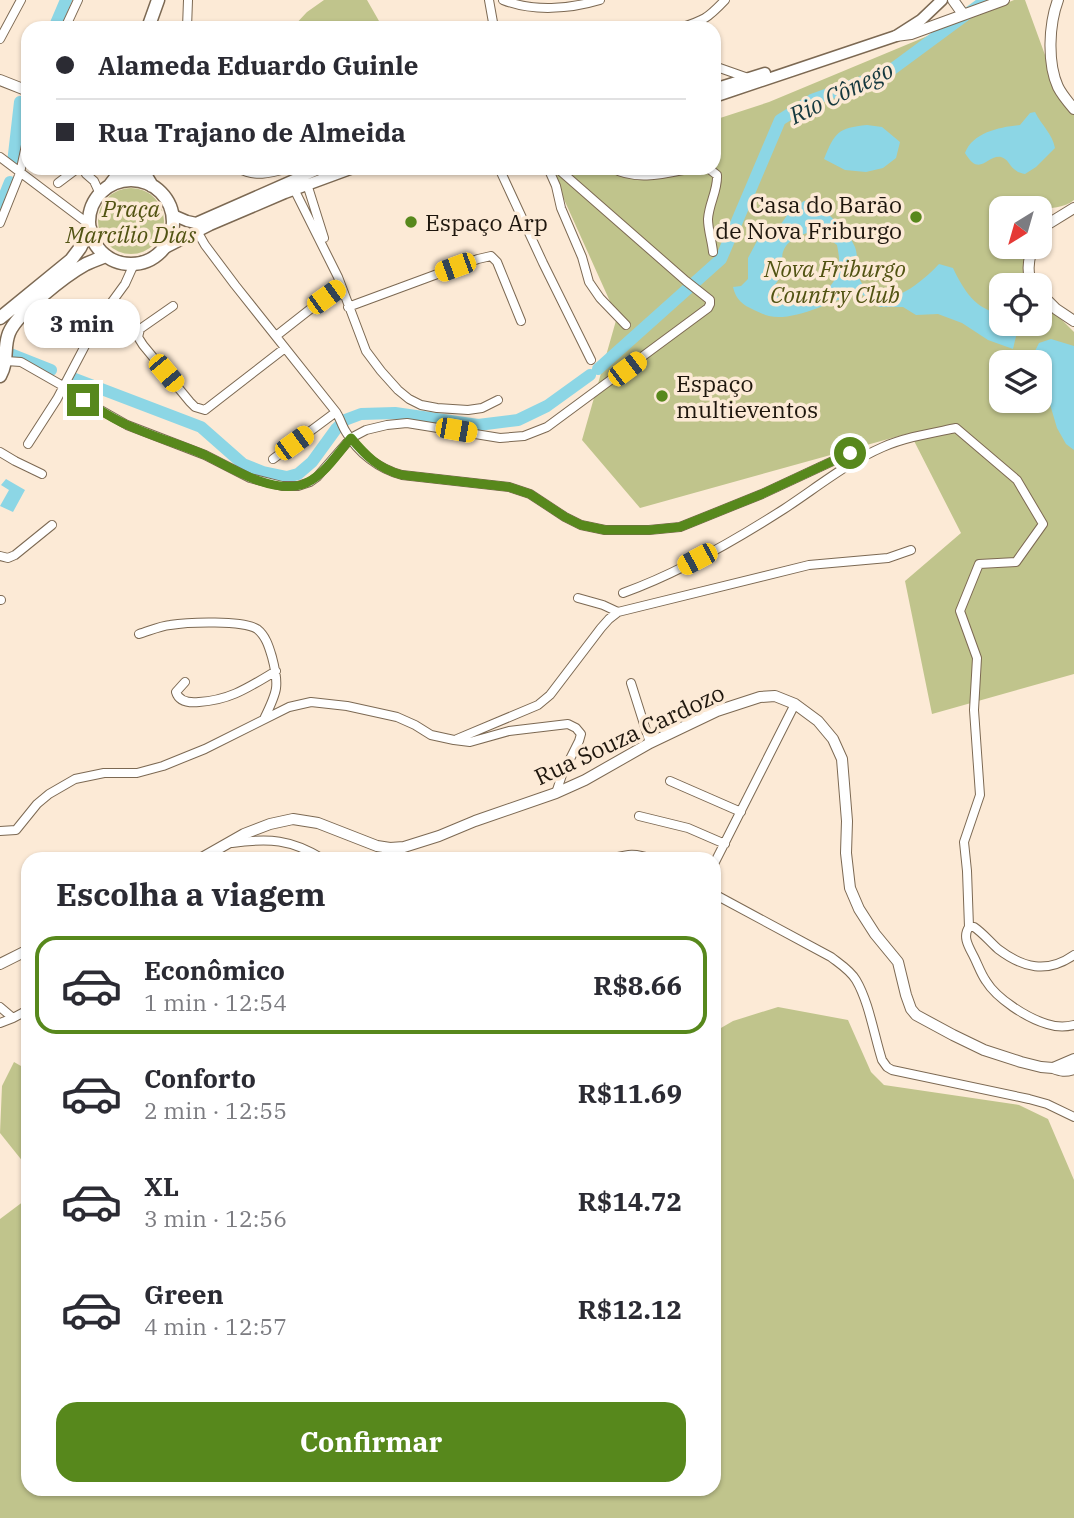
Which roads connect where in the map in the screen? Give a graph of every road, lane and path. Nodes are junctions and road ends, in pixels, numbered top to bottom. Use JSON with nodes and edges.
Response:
{"nodes":[{"id":1,"x":21,"y":0,"type":"edge"},
{"id":2,"x":78,"y":0,"type":"edge"},
{"id":3,"x":149,"y":0,"type":"edge"},
{"id":4,"x":158,"y":0,"type":"edge"},
{"id":5,"x":188,"y":0,"type":"edge"},
{"id":6,"x":489,"y":0,"type":"edge"},
{"id":7,"x":503,"y":0,"type":"edge"},
{"id":8,"x":600,"y":0,"type":"edge"},
{"id":9,"x":725,"y":0,"type":"edge"},
{"id":10,"x":942,"y":0,"type":"edge"},
{"id":11,"x":953,"y":0,"type":"edge"},
{"id":12,"x":1056,"y":1,"type":"edge"},
{"id":13,"x":999,"y":2,"type":"edge"},
{"id":14,"x":932,"y":5,"type":"edge"},
{"id":15,"x":964,"y":14,"type":"junction"},
{"id":16,"x":68,"y":21,"type":"edge"},
{"id":17,"x":142,"y":21,"type":"edge"},
{"id":18,"x":150,"y":21,"type":"edge"},
{"id":19,"x":187,"y":21,"type":"edge"},
{"id":20,"x":494,"y":21,"type":"edge"},
{"id":21,"x":700,"y":21,"type":"edge"},
{"id":22,"x":896,"y":36,"type":"junction"},
{"id":23,"x":0,"y":39,"type":"edge"},
{"id":24,"x":721,"y":69,"type":"edge"},
{"id":25,"x":0,"y":80,"type":"edge"},
{"id":26,"x":753,"y":80,"type":"junction"},
{"id":27,"x":721,"y":87,"type":"edge"},
{"id":28,"x":21,"y":88,"type":"edge"},
{"id":29,"x":721,"y":94,"type":"edge"},
{"id":30,"x":1074,"y":108,"type":"edge"},
{"id":31,"x":0,"y":157,"type":"edge"},
{"id":32,"x":21,"y":168,"type":"edge"},
{"id":33,"x":20,"y":173,"type":"junction"},
{"id":34,"x":23,"y":175,"type":"edge"},
{"id":35,"x":70,"y":175,"type":"edge"},
{"id":36,"x":87,"y":175,"type":"edge"},
{"id":37,"x":117,"y":175,"type":"edge"},
{"id":38,"x":145,"y":175,"type":"edge"},
{"id":39,"x":303,"y":175,"type":"edge"},
{"id":40,"x":333,"y":175,"type":"edge"},
{"id":41,"x":502,"y":175,"type":"edge"},
{"id":42,"x":551,"y":175,"type":"edge"},
{"id":43,"x":565,"y":175,"type":"edge"},
{"id":44,"x":633,"y":175,"type":"edge"},
{"id":45,"x":656,"y":175,"type":"edge"},
{"id":46,"x":716,"y":175,"type":"edge"},
{"id":47,"x":58,"y":183,"type":"dead end"},
{"id":48,"x":307,"y":184,"type":"junction"},
{"id":49,"x":152,"y":186,"type":"junction"},
{"id":50,"x":294,"y":190,"type":"junction"},
{"id":51,"x":104,"y":191,"type":"junction"},
{"id":52,"x":1074,"y":208,"type":"edge"},
{"id":53,"x":173,"y":215,"type":"junction"},
{"id":54,"x":1052,"y":222,"type":"edge"},
{"id":55,"x":0,"y":223,"type":"edge"},
{"id":56,"x":90,"y":227,"type":"junction"},
{"id":57,"x":197,"y":231,"type":"junction"},
{"id":58,"x":165,"y":248,"type":"junction"},
{"id":59,"x":713,"y":253,"type":"dead end"},
{"id":60,"x":106,"y":256,"type":"junction"},
{"id":61,"x":330,"y":258,"type":"junction"},
{"id":62,"x":134,"y":264,"type":"junction"},
{"id":63,"x":341,"y":285,"type":"junction"},
{"id":64,"x":1052,"y":305,"type":"edge"},
{"id":65,"x":173,"y":306,"type":"dead end"},
{"id":66,"x":348,"y":307,"type":"junction"},
{"id":67,"x":0,"y":318,"type":"edge"},
{"id":68,"x":521,"y":321,"type":"dead end"},
{"id":69,"x":1074,"y":321,"type":"edge"},
{"id":70,"x":626,"y":325,"type":"dead end"},
{"id":71,"x":276,"y":336,"type":"junction"},
{"id":72,"x":3,"y":340,"type":"edge"},
{"id":73,"x":285,"y":348,"type":"junction"},
{"id":74,"x":591,"y":360,"type":"dead end"},
{"id":75,"x":6,"y":361,"type":"junction"},
{"id":76,"x":0,"y":376,"type":"edge"},
{"id":77,"x":64,"y":386,"type":"junction"},
{"id":78,"x":498,"y":400,"type":"dead end"},
{"id":79,"x":336,"y":412,"type":"junction"},
{"id":80,"x":348,"y":435,"type":"junction"},
{"id":81,"x":28,"y":444,"type":"dead end"},
{"id":82,"x":0,"y":452,"type":"edge"},
{"id":83,"x":272,"y":459,"type":"dead end"},
{"id":84,"x":861,"y":460,"type":"junction"},
{"id":85,"x":42,"y":474,"type":"dead end"},
{"id":86,"x":52,"y":525,"type":"dead end"},
{"id":87,"x":911,"y":550,"type":"dead end"},
{"id":88,"x":0,"y":556,"type":"edge"},
{"id":89,"x":623,"y":593,"type":"dead end"},
{"id":90,"x":578,"y":598,"type":"dead end"},
{"id":91,"x":618,"y":612,"type":"junction"},
{"id":92,"x":139,"y":634,"type":"dead end"},
{"id":93,"x":276,"y":671,"type":"junction"},
{"id":94,"x":185,"y":682,"type":"dead end"},
{"id":95,"x":632,"y":683,"type":"dead end"},
{"id":96,"x":795,"y":704,"type":"junction"},
{"id":97,"x":264,"y":719,"type":"junction"},
{"id":98,"x":454,"y":740,"type":"junction"},
{"id":99,"x":650,"y":743,"type":"junction"},
{"id":100,"x":670,"y":781,"type":"dead end"},
{"id":101,"x":556,"y":793,"type":"junction"},
{"id":102,"x":741,"y":812,"type":"junction"},
{"id":103,"x":639,"y":816,"type":"dead end"},
{"id":104,"x":0,"y":831,"type":"edge"},
{"id":105,"x":228,"y":843,"type":"junction"},
{"id":106,"x":724,"y":844,"type":"junction"},
{"id":107,"x":212,"y":852,"type":"edge"},
{"id":108,"x":310,"y":852,"type":"edge"},
{"id":109,"x":720,"y":852,"type":"edge"},
{"id":110,"x":721,"y":898,"type":"edge"},
{"id":111,"x":969,"y":927,"type":"junction"},
{"id":112,"x":21,"y":954,"type":"edge"},
{"id":113,"x":1074,"y":955,"type":"edge"},
{"id":114,"x":0,"y":964,"type":"edge"},
{"id":115,"x":0,"y":1007,"type":"edge"},
{"id":116,"x":21,"y":1014,"type":"edge"},
{"id":117,"x":13,"y":1018,"type":"junction"},
{"id":118,"x":0,"y":1023,"type":"edge"},
{"id":119,"x":1074,"y":1025,"type":"edge"},
{"id":120,"x":1074,"y":1059,"type":"edge"},
{"id":121,"x":1052,"y":1068,"type":"junction"},
{"id":122,"x":1074,"y":1069,"type":"edge"},
{"id":123,"x":1074,"y":1117,"type":"edge"}],
"edges":[{"from":1,"to":23,"type":"street"},
{"from":2,"to":16,"type":"street"},
{"from":3,"to":17,"type":"main road"},
{"from":4,"to":18,"type":"main road"},
{"from":5,"to":19,"type":"street"},
{"from":6,"to":20,"type":"street"},
{"from":7,"to":8,"type":"street"},
{"from":9,"to":21,"type":"street"},
{"from":10,"to":14,"type":"main road"},
{"from":11,"to":15,"type":"street"},
{"from":12,"to":30,"type":"street"},
{"from":13,"to":15,"type":"street"},
{"from":14,"to":22,"type":"main road"},
{"from":14,"to":26,"type":"main road"},
{"from":15,"to":22,"type":"street"},
{"from":22,"to":26,"type":"main road"},
{"from":24,"to":26,"type":"street"},
{"from":25,"to":28,"type":"street"},
{"from":26,"to":27,"type":"main road"},
{"from":26,"to":29,"type":"main road"},
{"from":31,"to":33,"type":"street"},
{"from":32,"to":33,"type":"street"},
{"from":33,"to":55,"type":"street"},
{"from":34,"to":56,"type":"street"},
{"from":35,"to":47,"type":"street"},
{"from":36,"to":51,"type":"street"},
{"from":37,"to":51,"type":"main road"},
{"from":38,"to":49,"type":"main road"},
{"from":39,"to":53,"type":"main road"},
{"from":40,"to":48,"type":"main road"},
{"from":41,"to":74,"type":"street"},
{"from":42,"to":70,"type":"street"},
{"from":43,"to":80,"type":"street"},
{"from":44,"to":45,"type":"street"},
{"from":46,"to":59,"type":"street"},
{"from":48,"to":50,"type":"main road"},
{"from":48,"to":61,"type":"street"},
{"from":49,"to":51,"type":"main road"},
{"from":49,"to":53,"type":"main road"},
{"from":50,"to":57,"type":"main road"},
{"from":50,"to":61,"type":"street"},
{"from":51,"to":56,"type":"main road"},
{"from":52,"to":54,"type":"street"},
{"from":53,"to":58,"type":"main road"},
{"from":56,"to":60,"type":"main road"},
{"from":56,"to":67,"type":"main road"},
{"from":57,"to":58,"type":"main road"},
{"from":57,"to":71,"type":"street"},
{"from":58,"to":62,"type":"main road"},
{"from":60,"to":62,"type":"main road"},
{"from":60,"to":72,"type":"main road"},
{"from":61,"to":63,"type":"street"},
{"from":62,"to":77,"type":"street"},
{"from":63,"to":66,"type":"street"},
{"from":63,"to":71,"type":"street"},
{"from":64,"to":69,"type":"street"},
{"from":65,"to":73,"type":"street"},
{"from":66,"to":68,"type":"street"},
{"from":66,"to":78,"type":"street"},
{"from":71,"to":73,"type":"street"},
{"from":72,"to":75,"type":"main road"},
{"from":73,"to":79,"type":"street"},
{"from":75,"to":76,"type":"main road"},
{"from":75,"to":77,"type":"street"},
{"from":77,"to":80,"type":"street"},
{"from":77,"to":81,"type":"street"},
{"from":79,"to":80,"type":"street"},
{"from":79,"to":83,"type":"street"},
{"from":80,"to":84,"type":"street"},
{"from":82,"to":85,"type":"street"},
{"from":84,"to":89,"type":"street"},
{"from":84,"to":111,"type":"street"},
{"from":86,"to":88,"type":"street"},
{"from":87,"to":91,"type":"street"},
{"from":90,"to":91,"type":"street"},
{"from":91,"to":98,"type":"street"},
{"from":92,"to":93,"type":"street"},
{"from":93,"to":94,"type":"street"},
{"from":93,"to":97,"type":"street"},
{"from":95,"to":99,"type":"street"},
{"from":96,"to":99,"type":"street","name":"Rua Souza Cardozo"},
{"from":96,"to":102,"type":"street"},
{"from":96,"to":121,"type":"street","name":"Rua Souza Cardozo"},
{"from":97,"to":98,"type":"street"},
{"from":97,"to":104,"type":"street"},
{"from":98,"to":101,"type":"street"},
{"from":99,"to":101,"type":"street","name":"Rua Souza Cardozo"},
{"from":100,"to":102,"type":"street"},
{"from":101,"to":105,"type":"street","name":"Rua Souza Cardozo"},
{"from":102,"to":106,"type":"street"},
{"from":103,"to":106,"type":"street"},
{"from":105,"to":107,"type":"street","name":"Rua Souza Cardozo"},
{"from":105,"to":108,"type":"street"},
{"from":106,"to":109,"type":"street"},
{"from":110,"to":123,"type":"street"},
{"from":111,"to":113,"type":"street"},
{"from":111,"to":119,"type":"street"},
{"from":112,"to":114,"type":"street"},
{"from":115,"to":117,"type":"street"},
{"from":116,"to":117,"type":"street"},
{"from":117,"to":118,"type":"street"},
{"from":120,"to":121,"type":"street"},
{"from":121,"to":122,"type":"street","name":"Rua Souza Cardozo"}]}
